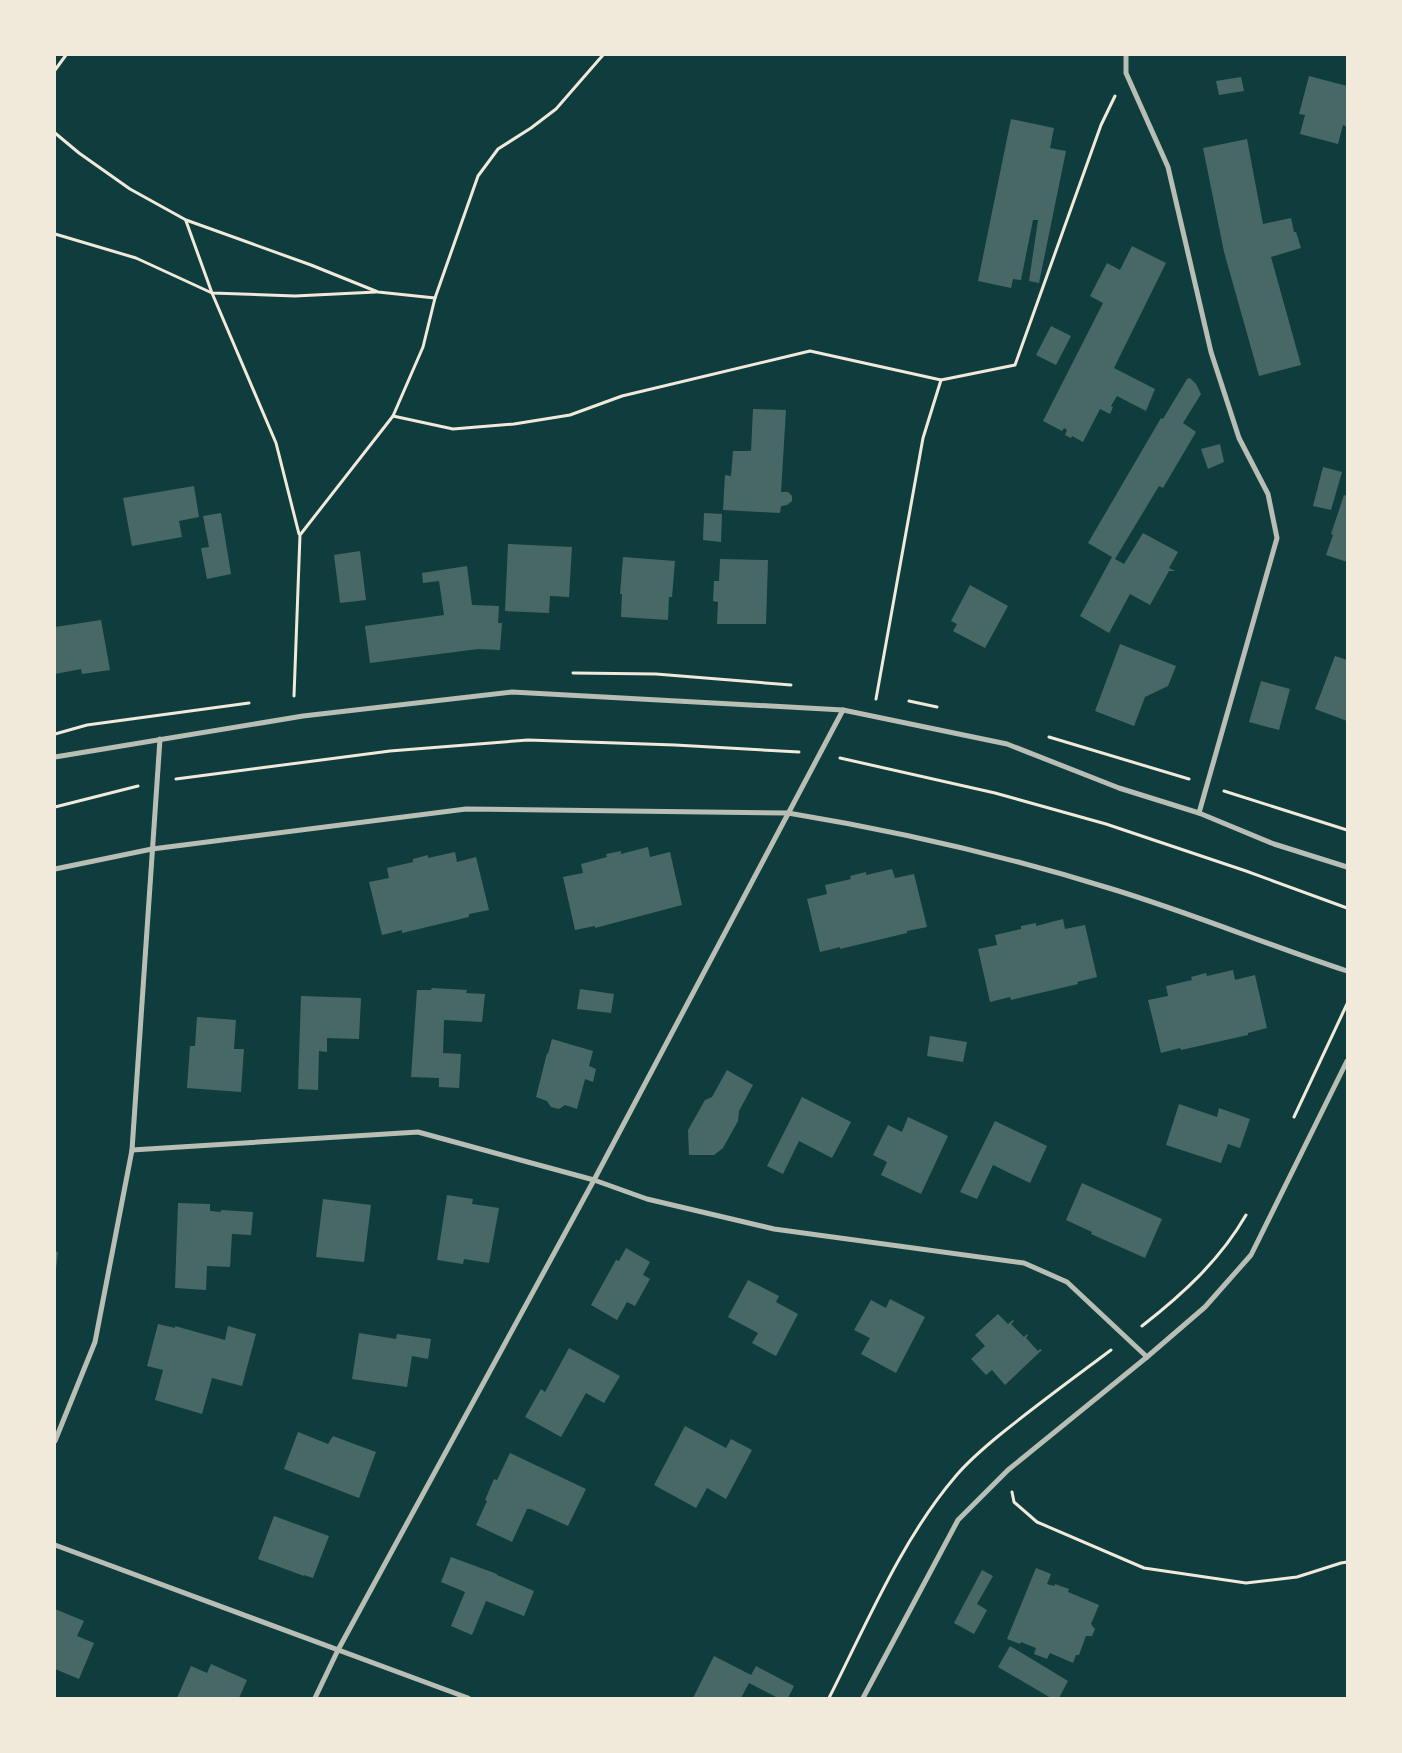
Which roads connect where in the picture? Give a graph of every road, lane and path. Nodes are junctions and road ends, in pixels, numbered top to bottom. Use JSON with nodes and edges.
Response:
{"nodes":[{"id":1,"x":66,"y":55,"type":"edge"},
{"id":2,"x":604,"y":55,"type":"edge"},
{"id":3,"x":1126,"y":55,"type":"edge"},
{"id":4,"x":55,"y":70,"type":"edge"},
{"id":5,"x":1126,"y":73,"type":"junction"},
{"id":6,"x":55,"y":133,"type":"edge"},
{"id":7,"x":186,"y":220,"type":"junction"},
{"id":8,"x":55,"y":234,"type":"edge"},
{"id":9,"x":378,"y":292,"type":"junction"},
{"id":10,"x":212,"y":293,"type":"junction"},
{"id":11,"x":435,"y":298,"type":"junction"},
{"id":12,"x":941,"y":380,"type":"junction"},
{"id":13,"x":393,"y":416,"type":"junction"},
{"id":14,"x":300,"y":535,"type":"junction"},
{"id":15,"x":294,"y":696,"type":"dead end"},
{"id":16,"x":842,"y":710,"type":"junction"},
{"id":17,"x":873,"y":716,"type":"junction"},
{"id":18,"x":160,"y":739,"type":"junction"},
{"id":19,"x":820,"y":753,"type":"junction"},
{"id":20,"x":55,"y":757,"type":"edge"},
{"id":21,"x":157,"y":781,"type":"junction"},
{"id":22,"x":55,"y":807,"type":"edge"},
{"id":23,"x":788,"y":813,"type":"junction"},
{"id":24,"x":1199,"y":813,"type":"junction"},
{"id":25,"x":152,"y":849,"type":"junction"},
{"id":26,"x":1347,"y":867,"type":"edge"},
{"id":27,"x":55,"y":869,"type":"edge"},
{"id":28,"x":1347,"y":908,"type":"edge"},
{"id":29,"x":1347,"y":971,"type":"edge"},
{"id":30,"x":1347,"y":1004,"type":"edge"},
{"id":31,"x":1347,"y":1061,"type":"edge"},
{"id":32,"x":1293,"y":1120,"type":"dead end"},
{"id":33,"x":132,"y":1150,"type":"junction"},
{"id":34,"x":594,"y":1180,"type":"junction"},
{"id":35,"x":1248,"y":1211,"type":"dead end"},
{"id":36,"x":1126,"y":1338,"type":"junction"},
{"id":37,"x":1147,"y":1358,"type":"junction"},
{"id":38,"x":55,"y":1441,"type":"edge"},
{"id":39,"x":1008,"y":1470,"type":"junction"},
{"id":40,"x":55,"y":1545,"type":"edge"},
{"id":41,"x":1347,"y":1562,"type":"edge"},
{"id":42,"x":338,"y":1650,"type":"junction"},
{"id":43,"x":315,"y":1698,"type":"edge"},
{"id":44,"x":468,"y":1698,"type":"edge"},
{"id":45,"x":829,"y":1698,"type":"edge"},
{"id":46,"x":864,"y":1698,"type":"edge"}],
"edges":[{"from":1,"to":4,"type":"path"},
{"from":2,"to":11,"type":"path"},
{"from":3,"to":5,"type":"street"},
{"from":5,"to":12,"type":"path"},
{"from":5,"to":24,"type":"street"},
{"from":6,"to":7,"type":"path"},
{"from":7,"to":9,"type":"path"},
{"from":7,"to":10,"type":"path"},
{"from":8,"to":10,"type":"path"},
{"from":9,"to":10,"type":"path"},
{"from":9,"to":11,"type":"path"},
{"from":10,"to":14,"type":"path"},
{"from":11,"to":13,"type":"path"},
{"from":12,"to":13,"type":"path"},
{"from":12,"to":17,"type":"path"},
{"from":13,"to":14,"type":"path"},
{"from":14,"to":15,"type":"path"},
{"from":16,"to":17,"type":"street"},
{"from":16,"to":18,"type":"street"},
{"from":16,"to":19,"type":"street"},
{"from":17,"to":24,"type":"street"},
{"from":18,"to":20,"type":"street"},
{"from":18,"to":21,"type":"street"},
{"from":19,"to":21,"type":"path"},
{"from":19,"to":23,"type":"street"},
{"from":19,"to":28,"type":"path"},
{"from":21,"to":22,"type":"path"},
{"from":21,"to":25,"type":"street"},
{"from":23,"to":25,"type":"street"},
{"from":23,"to":29,"type":"street"},
{"from":23,"to":34,"type":"street"},
{"from":24,"to":26,"type":"street"},
{"from":25,"to":27,"type":"street"},
{"from":25,"to":33,"type":"street"},
{"from":30,"to":32,"type":"path"},
{"from":31,"to":37,"type":"street"},
{"from":33,"to":34,"type":"street"},
{"from":33,"to":38,"type":"street"},
{"from":34,"to":36,"type":"street"},
{"from":34,"to":42,"type":"street"},
{"from":35,"to":36,"type":"path"},
{"from":36,"to":37,"type":"street"},
{"from":36,"to":45,"type":"path"},
{"from":37,"to":39,"type":"street"},
{"from":39,"to":41,"type":"path"},
{"from":39,"to":46,"type":"street"},
{"from":40,"to":42,"type":"street"},
{"from":42,"to":43,"type":"street"},
{"from":42,"to":44,"type":"street"}]}
